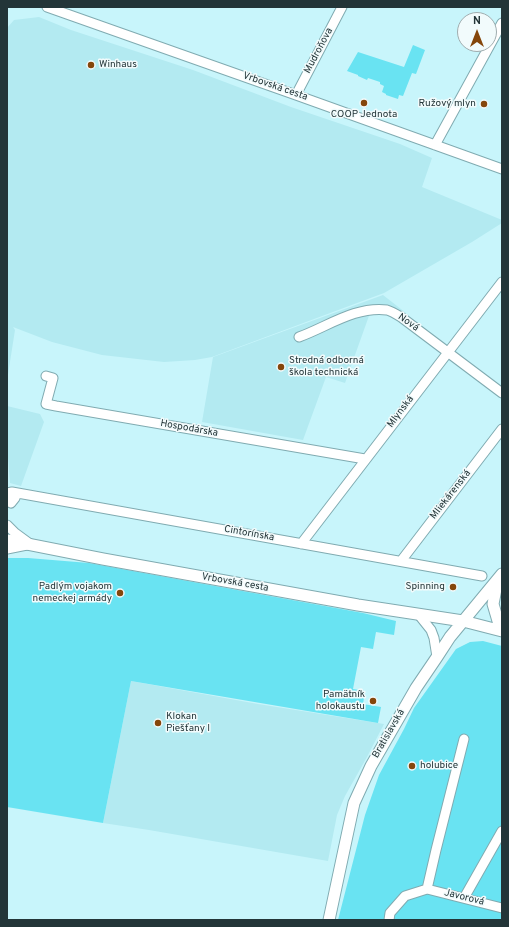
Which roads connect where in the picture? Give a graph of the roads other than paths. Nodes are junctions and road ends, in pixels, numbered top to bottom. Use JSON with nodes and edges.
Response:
{"nodes":[{"id":1,"x":47,"y":7,"type":"edge"},
{"id":2,"x":342,"y":7,"type":"edge"},
{"id":3,"x":502,"y":23,"type":"edge"},
{"id":4,"x":296,"y":95,"type":"junction"},
{"id":5,"x":435,"y":145,"type":"junction"},
{"id":6,"x":502,"y":169,"type":"edge"},
{"id":7,"x":502,"y":282,"type":"edge"},
{"id":8,"x":299,"y":337,"type":"dead end"},
{"id":9,"x":448,"y":352,"type":"junction"},
{"id":10,"x":46,"y":376,"type":"dead end"},
{"id":11,"x":502,"y":393,"type":"edge"},
{"id":12,"x":502,"y":429,"type":"edge"},
{"id":13,"x":365,"y":459,"type":"junction"},
{"id":14,"x":11,"y":493,"type":"edge"},
{"id":15,"x":7,"y":499,"type":"edge"},
{"id":16,"x":7,"y":525,"type":"edge"},
{"id":17,"x":7,"y":540,"type":"edge"},
{"id":18,"x":30,"y":544,"type":"junction"},
{"id":19,"x":301,"y":544,"type":"junction"},
{"id":20,"x":7,"y":549,"type":"edge"},
{"id":21,"x":400,"y":561,"type":"junction"},
{"id":22,"x":482,"y":576,"type":"dead end"},
{"id":23,"x":500,"y":576,"type":"edge"},
{"id":24,"x":419,"y":615,"type":"junction"},
{"id":25,"x":463,"y":622,"type":"junction"},
{"id":26,"x":502,"y":626,"type":"edge"},
{"id":27,"x":502,"y":631,"type":"edge"},
{"id":28,"x":437,"y":657,"type":"junction"},
{"id":29,"x":464,"y":739,"type":"dead end"},
{"id":30,"x":502,"y":831,"type":"edge"},
{"id":31,"x":427,"y":889,"type":"junction"},
{"id":32,"x":464,"y":898,"type":"junction"},
{"id":33,"x":502,"y":908,"type":"edge"},
{"id":34,"x":329,"y":920,"type":"edge"},
{"id":35,"x":389,"y":920,"type":"edge"}],
"edges":[{"from":1,"to":4,"type":"street","name":"Vrbovská cesta"},
{"from":2,"to":4,"type":"street","name":"Mudroňova"},
{"from":3,"to":5,"type":"street"},
{"from":4,"to":5,"type":"street","name":"Vrbovská cesta"},
{"from":5,"to":6,"type":"street","name":"Vrbovská cesta"},
{"from":7,"to":9,"type":"street","name":"Mlynská"},
{"from":8,"to":9,"type":"street","name":"Nová"},
{"from":9,"to":11,"type":"street","name":"Nová"},
{"from":9,"to":13,"type":"street","name":"Mlynská"},
{"from":10,"to":13,"type":"street","name":"Hospodárska"},
{"from":12,"to":21,"type":"street","name":"Mliekárenská"},
{"from":13,"to":19,"type":"street","name":"Mlynská"},
{"from":14,"to":15,"type":"street","name":"Cintorínska"},
{"from":14,"to":19,"type":"street","name":"Cintorínska"},
{"from":16,"to":18,"type":"street"},
{"from":17,"to":18,"type":"main road","name":"Vrbovská cesta"},
{"from":18,"to":20,"type":"street"},
{"from":18,"to":24,"type":"main road","name":"Vrbovská cesta"},
{"from":19,"to":21,"type":"street","name":"Cintorínska"},
{"from":21,"to":22,"type":"street","name":"Cintorínska"},
{"from":23,"to":25,"type":"main road","name":"Bratislavská"},
{"from":23,"to":26,"type":"main road"},
{"from":24,"to":25,"type":"main road","name":"Vrbovská cesta"},
{"from":24,"to":28,"type":"street"},
{"from":25,"to":27,"type":"main road","name":"Vrbovská cesta"},
{"from":25,"to":28,"type":"main road","name":"Bratislavská"},
{"from":28,"to":34,"type":"main road","name":"Bratislavská"},
{"from":29,"to":31,"type":"street"},
{"from":30,"to":32,"type":"street"},
{"from":31,"to":32,"type":"street","name":"Javorová"},
{"from":31,"to":35,"type":"street"},
{"from":32,"to":33,"type":"street","name":"Javorová"}]}
